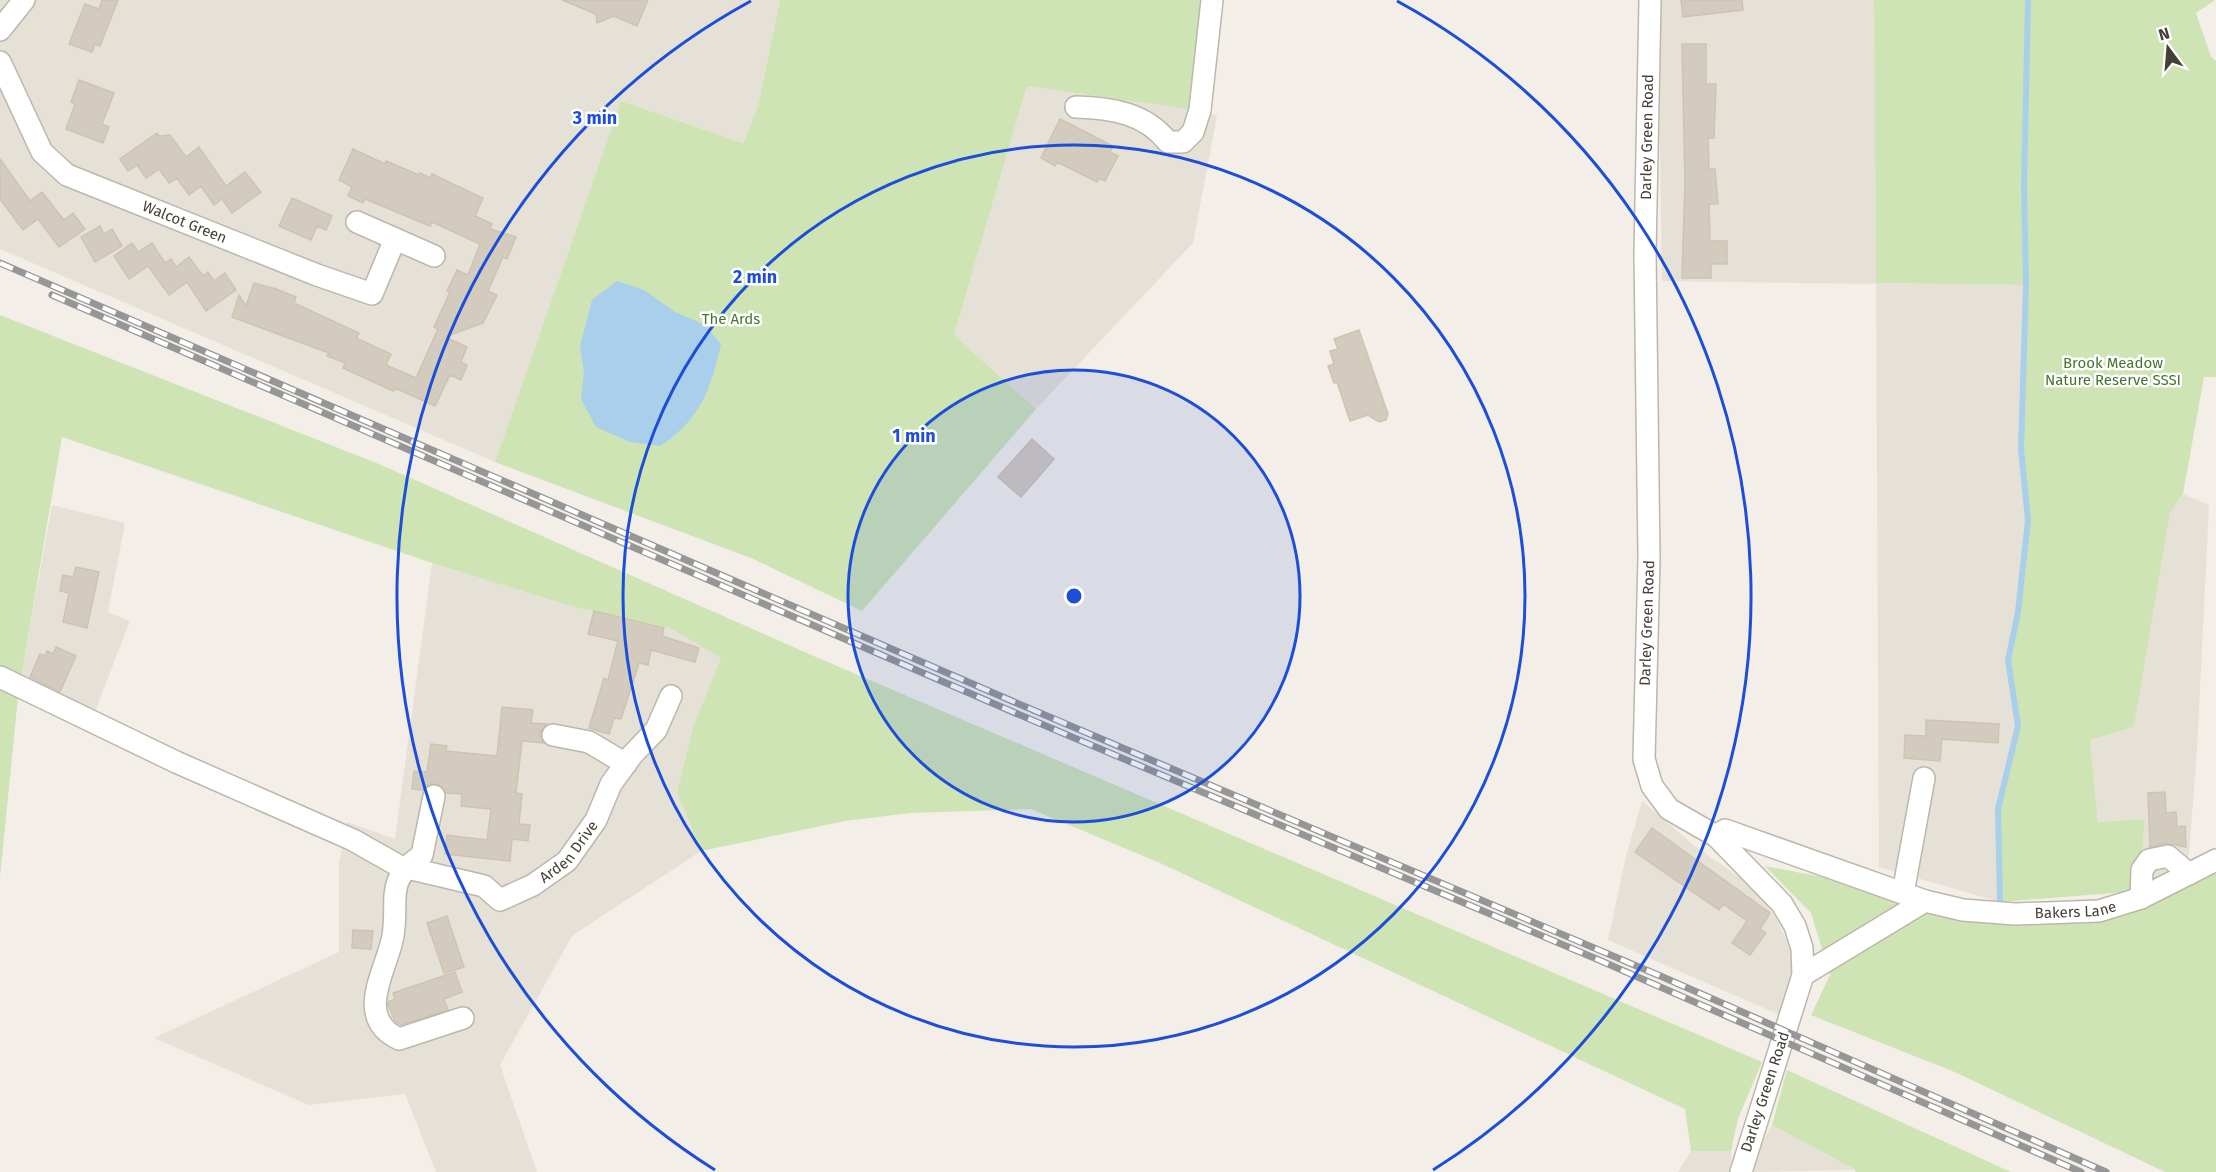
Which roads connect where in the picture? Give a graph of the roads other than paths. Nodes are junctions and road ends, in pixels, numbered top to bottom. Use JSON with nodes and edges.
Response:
{"nodes":[{"id":1,"x":24,"y":0,"type":"edge"},
{"id":2,"x":1212,"y":0,"type":"edge"},
{"id":3,"x":1650,"y":0,"type":"edge"},
{"id":4,"x":0,"y":30,"type":"edge"},
{"id":5,"x":0,"y":62,"type":"edge"},
{"id":6,"x":1076,"y":107,"type":"dead end"},
{"id":7,"x":357,"y":222,"type":"dead end"},
{"id":8,"x":395,"y":239,"type":"junction"},
{"id":9,"x":434,"y":256,"type":"dead end"},
{"id":10,"x":8,"y":681,"type":"edge"},
{"id":11,"x":671,"y":696,"type":"dead end"},
{"id":12,"x":553,"y":735,"type":"dead end"},
{"id":13,"x":626,"y":764,"type":"junction"},
{"id":14,"x":1924,"y":778,"type":"dead end"},
{"id":15,"x":434,"y":796,"type":"dead end"},
{"id":16,"x":1716,"y":836,"type":"junction"},
{"id":17,"x":2216,"y":860,"type":"edge"},
{"id":18,"x":405,"y":867,"type":"junction"},
{"id":19,"x":2188,"y":874,"type":"junction"},
{"id":20,"x":1903,"y":893,"type":"junction"},
{"id":21,"x":2141,"y":898,"type":"junction"},
{"id":22,"x":1925,"y":901,"type":"junction"},
{"id":23,"x":1803,"y":975,"type":"junction"},
{"id":24,"x":463,"y":1018,"type":"dead end"},
{"id":25,"x":1742,"y":1172,"type":"edge"}],
"edges":[{"from":1,"to":4,"type":"street"},
{"from":2,"to":6,"type":"street"},
{"from":3,"to":16,"type":"street","name":"Darley Green Road"},
{"from":5,"to":8,"type":"street","name":"Walcot Green"},
{"from":7,"to":8,"type":"street"},
{"from":8,"to":9,"type":"street"},
{"from":10,"to":18,"type":"street"},
{"from":11,"to":13,"type":"street","name":"Arden Drive"},
{"from":12,"to":13,"type":"street"},
{"from":13,"to":18,"type":"street","name":"Arden Drive"},
{"from":14,"to":20,"type":"street"},
{"from":15,"to":18,"type":"street"},
{"from":16,"to":20,"type":"street","name":"Bakers Lane"},
{"from":16,"to":23,"type":"street","name":"Darley Green Road"},
{"from":17,"to":19,"type":"street","name":"Bakers Lane"},
{"from":18,"to":24,"type":"street"},
{"from":19,"to":21,"type":"street","name":"Bakers Lane"},
{"from":19,"to":21,"type":"street"},
{"from":20,"to":22,"type":"street","name":"Bakers Lane"},
{"from":21,"to":22,"type":"street","name":"Bakers Lane"},
{"from":22,"to":23,"type":"street"},
{"from":23,"to":25,"type":"street","name":"Darley Green Road"}]}
